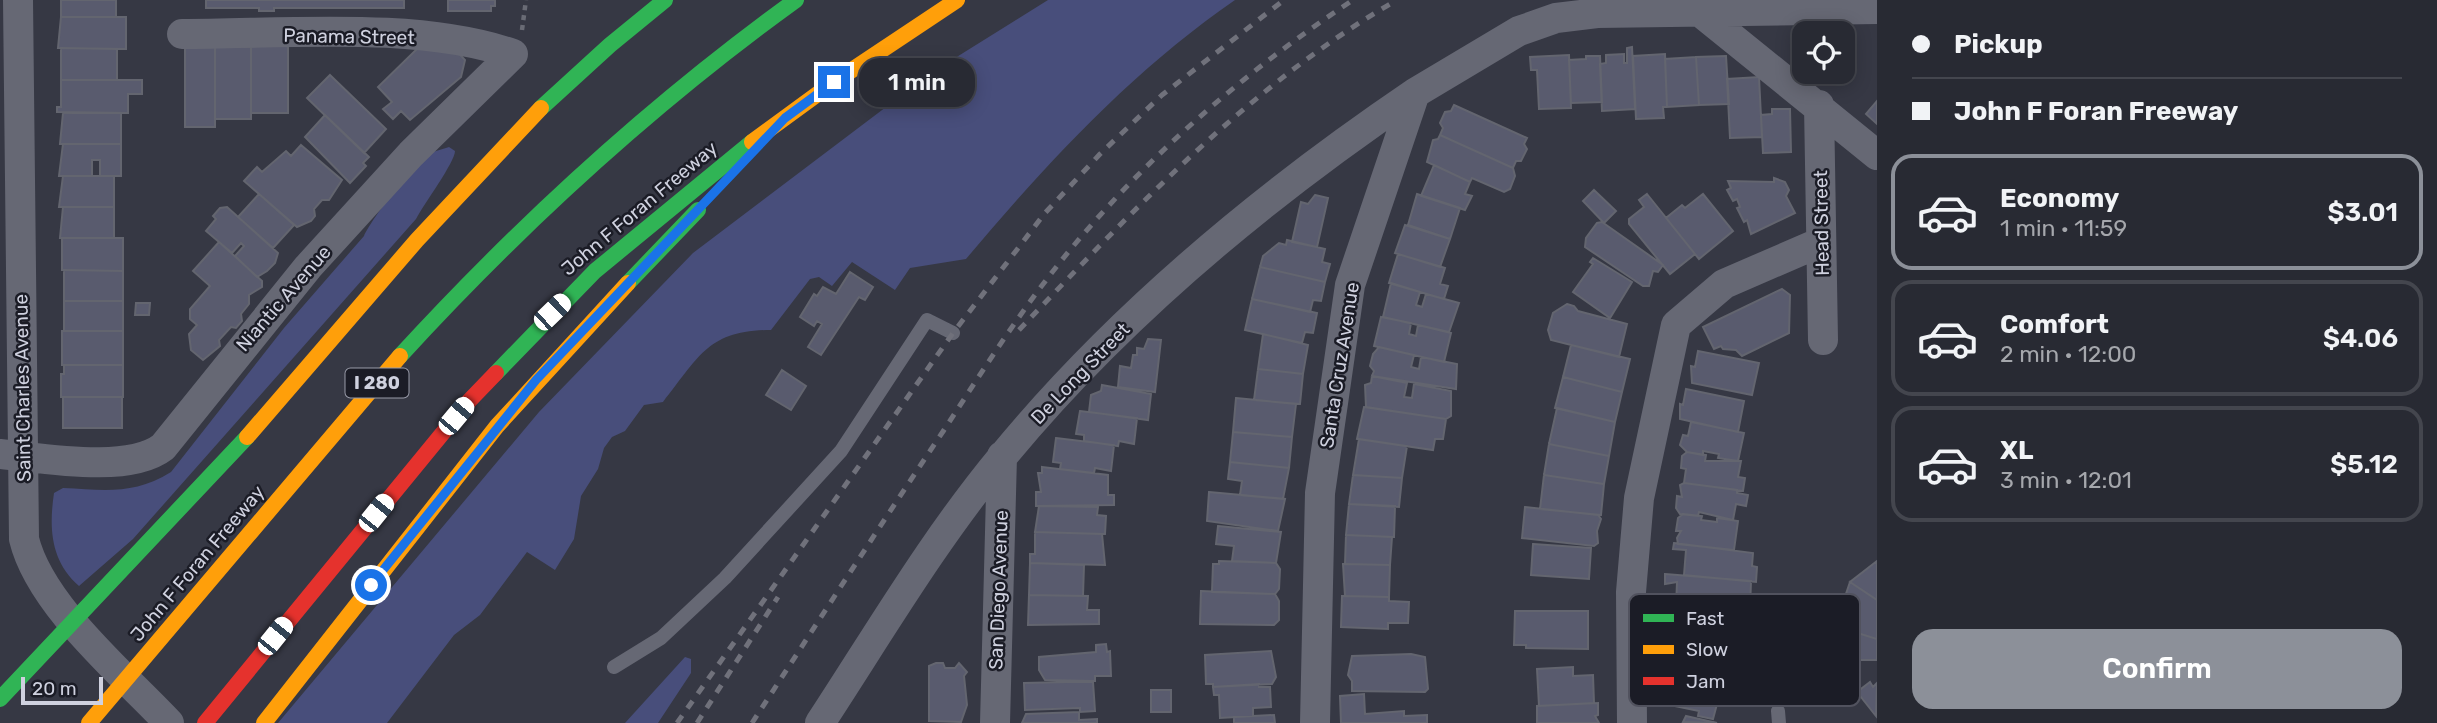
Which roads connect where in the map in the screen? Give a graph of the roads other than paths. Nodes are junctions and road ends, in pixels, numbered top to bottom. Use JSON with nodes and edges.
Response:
{"nodes":[{"id":1,"x":18,"y":0,"type":"edge"},
{"id":2,"x":665,"y":0,"type":"edge"},
{"id":3,"x":796,"y":0,"type":"edge"},
{"id":4,"x":957,"y":0,"type":"edge"},
{"id":5,"x":1817,"y":5,"type":"edge"},
{"id":6,"x":1877,"y":9,"type":"edge"},
{"id":7,"x":1699,"y":11,"type":"junction"},
{"id":8,"x":182,"y":34,"type":"dead end"},
{"id":9,"x":513,"y":54,"type":"joint"},
{"id":10,"x":1415,"y":93,"type":"junction"},
{"id":11,"x":1819,"y":105,"type":"junction"},
{"id":12,"x":785,"y":118,"type":"junction"},
{"id":13,"x":1877,"y":155,"type":"edge"},
{"id":14,"x":1821,"y":242,"type":"junction"},
{"id":15,"x":953,"y":333,"type":"dead end"},
{"id":16,"x":1823,"y":341,"type":"dead end"},
{"id":17,"x":11,"y":455,"type":"edge"},
{"id":18,"x":1002,"y":456,"type":"junction"},
{"id":19,"x":1631,"y":594,"type":"edge"},
{"id":20,"x":614,"y":667,"type":"dead end"},
{"id":21,"x":0,"y":699,"type":"edge"},
{"id":22,"x":89,"y":723,"type":"edge"},
{"id":23,"x":169,"y":723,"type":"edge"},
{"id":24,"x":205,"y":723,"type":"edge"},
{"id":25,"x":264,"y":723,"type":"edge"},
{"id":26,"x":820,"y":723,"type":"edge"},
{"id":27,"x":995,"y":723,"type":"edge"},
{"id":28,"x":1315,"y":723,"type":"edge"}],
"edges":[{"from":1,"to":17,"type":"street","name":"Saint Charles Avenue"},
{"from":2,"to":21,"type":"highway"},
{"from":3,"to":22,"type":"highway","name":"John F Foran Freeway","number":"I 280"},
{"from":4,"to":12,"type":"highway","name":"John F Foran Freeway"},
{"from":5,"to":6,"type":"street"},
{"from":5,"to":7,"type":"street"},
{"from":7,"to":10,"type":"street"},
{"from":7,"to":11,"type":"street"},
{"from":8,"to":9,"type":"street","name":"Panama Street"},
{"from":9,"to":17,"type":"street","name":"Niantic Avenue"},
{"from":10,"to":18,"type":"street","name":"De Long Street"},
{"from":10,"to":28,"type":"street","name":"Santa Cruz Avenue"},
{"from":11,"to":13,"type":"street"},
{"from":11,"to":14,"type":"street","name":"Head Street"},
{"from":12,"to":24,"type":"highway","name":"John F Foran Freeway"},
{"from":12,"to":25,"type":"highway"},
{"from":14,"to":16,"type":"street","name":"Head Street"},
{"from":14,"to":19,"type":"street"},
{"from":15,"to":20,"type":"lane"},
{"from":17,"to":23,"type":"street","name":"Saint Charles Avenue"},
{"from":18,"to":26,"type":"street","name":"De Long Street"},
{"from":18,"to":27,"type":"street","name":"San Diego Avenue"}]}
